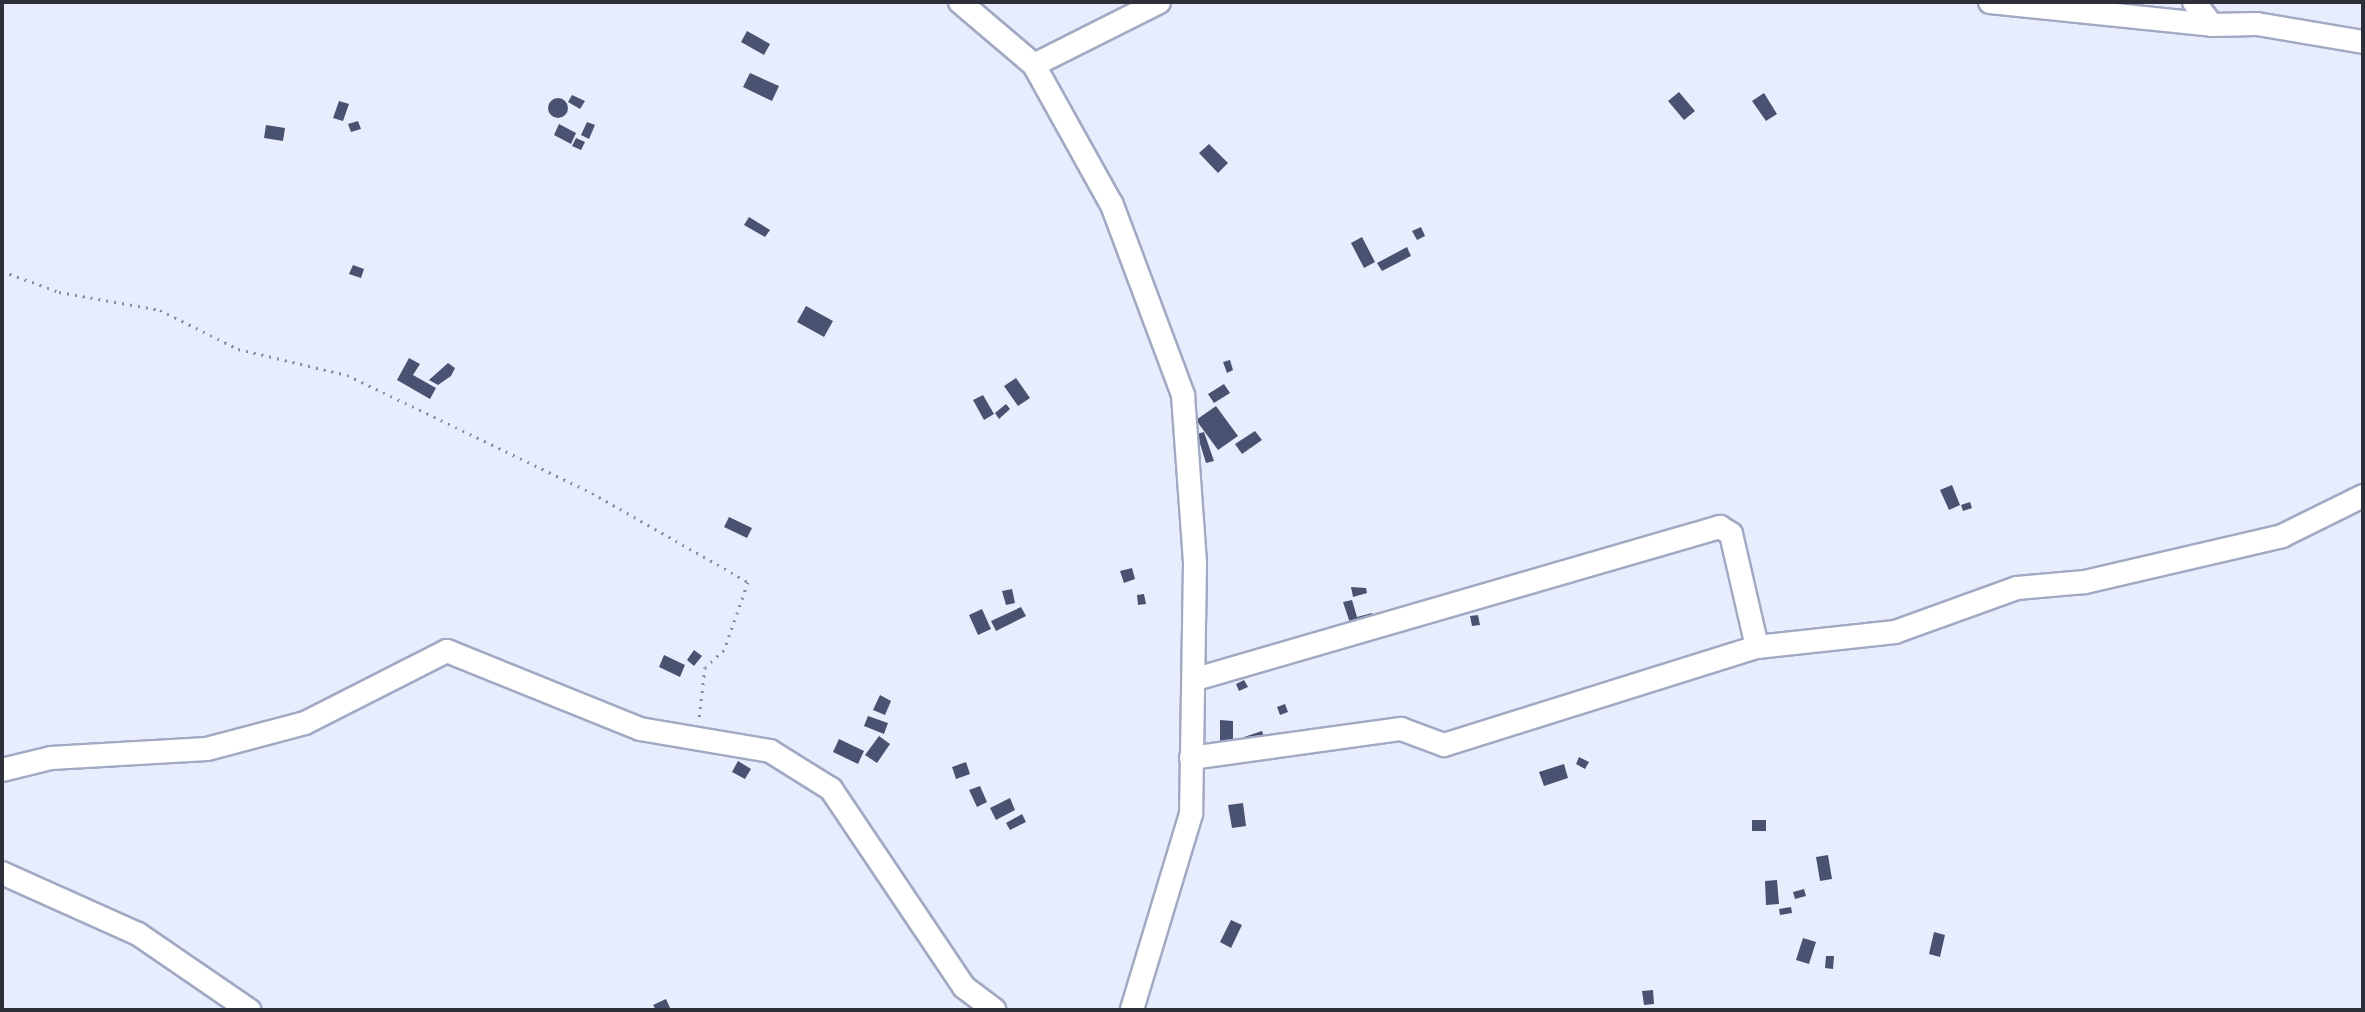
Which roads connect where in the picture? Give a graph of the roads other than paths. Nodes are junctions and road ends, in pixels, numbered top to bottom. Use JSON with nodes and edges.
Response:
{"nodes":[{"id":1,"x":960,"y":2,"type":"edge"},
{"id":2,"x":1159,"y":2,"type":"edge"},
{"id":3,"x":1990,"y":2,"type":"edge"},
{"id":4,"x":2194,"y":2,"type":"edge"},
{"id":5,"x":2212,"y":25,"type":"junction"},
{"id":6,"x":2358,"y":45,"type":"edge"},
{"id":7,"x":1034,"y":65,"type":"junction"},
{"id":8,"x":2363,"y":496,"type":"edge"},
{"id":9,"x":1757,"y":647,"type":"junction"},
{"id":10,"x":1196,"y":679,"type":"junction"},
{"id":11,"x":1191,"y":758,"type":"junction"},
{"id":12,"x":2,"y":770,"type":"edge"},
{"id":13,"x":2,"y":873,"type":"edge"},
{"id":14,"x":249,"y":1010,"type":"edge"},
{"id":15,"x":994,"y":1010,"type":"edge"},
{"id":16,"x":1132,"y":1010,"type":"edge"}],
"edges":[{"from":1,"to":7,"type":"street"},
{"from":2,"to":7,"type":"street"},
{"from":3,"to":5,"type":"street"},
{"from":4,"to":5,"type":"street"},
{"from":5,"to":6,"type":"street"},
{"from":7,"to":10,"type":"street"},
{"from":8,"to":9,"type":"street"},
{"from":9,"to":10,"type":"street"},
{"from":9,"to":11,"type":"street"},
{"from":10,"to":11,"type":"street"},
{"from":11,"to":16,"type":"street"},
{"from":12,"to":15,"type":"street"},
{"from":13,"to":14,"type":"street"}]}
